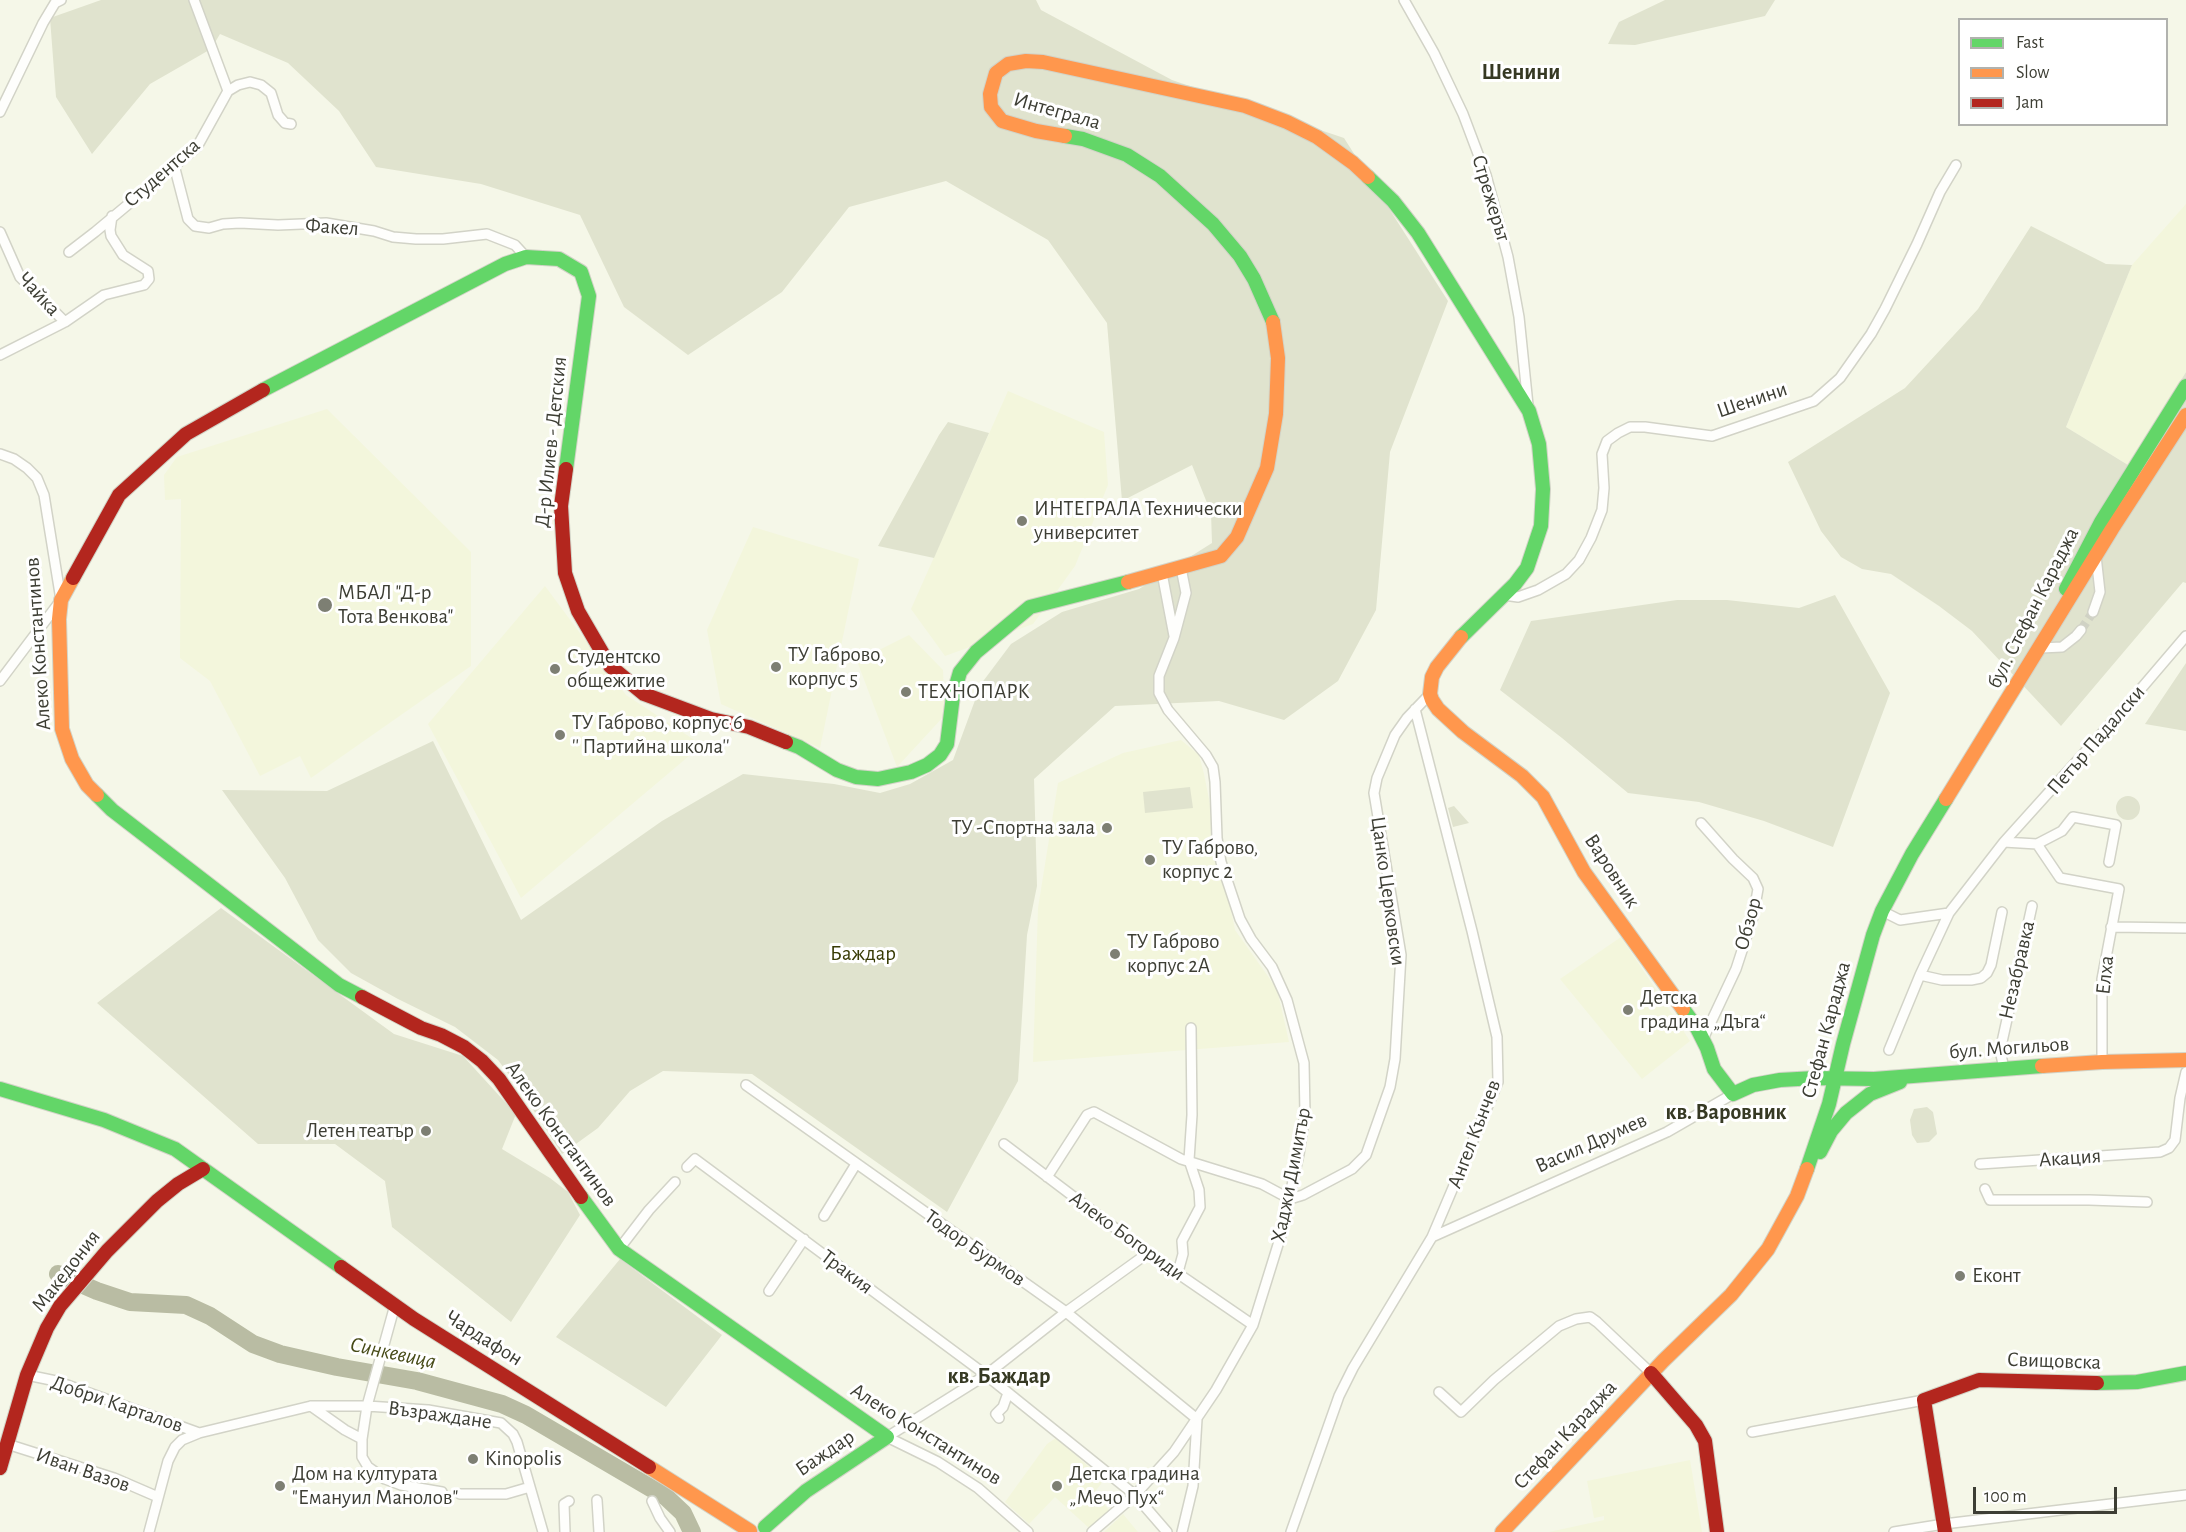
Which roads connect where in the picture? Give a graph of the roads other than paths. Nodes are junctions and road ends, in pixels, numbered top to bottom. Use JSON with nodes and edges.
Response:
{"nodes":[{"id":1,"x":61,"y":0,"type":"edge"},
{"id":2,"x":194,"y":0,"type":"edge"},
{"id":3,"x":1404,"y":0,"type":"edge"},
{"id":4,"x":228,"y":91,"type":"junction"},
{"id":5,"x":0,"y":112,"type":"edge"},
{"id":6,"x":291,"y":124,"type":"dead end"},
{"id":7,"x":174,"y":165,"type":"junction"},
{"id":8,"x":1956,"y":165,"type":"dead end"},
{"id":9,"x":112,"y":216,"type":"junction"},
{"id":10,"x":0,"y":232,"type":"edge"},
{"id":11,"x":69,"y":252,"type":"dead end"},
{"id":12,"x":526,"y":257,"type":"junction"},
{"id":13,"x":65,"y":322,"type":"junction"},
{"id":14,"x":0,"y":355,"type":"edge"},
{"id":15,"x":2186,"y":386,"type":"edge"},
{"id":16,"x":1529,"y":411,"type":"junction"},
{"id":17,"x":2186,"y":415,"type":"edge"},
{"id":18,"x":0,"y":454,"type":"edge"},
{"id":19,"x":2096,"y":555,"type":"junction"},
{"id":20,"x":1181,"y":568,"type":"junction"},
{"id":21,"x":1162,"y":573,"type":"junction"},
{"id":22,"x":1504,"y":595,"type":"junction"},
{"id":23,"x":61,"y":600,"type":"junction"},
{"id":24,"x":2093,"y":612,"type":"tunnel mouth"},
{"id":25,"x":2081,"y":630,"type":"tunnel mouth"},
{"id":26,"x":2186,"y":636,"type":"edge"},
{"id":27,"x":1174,"y":638,"type":"junction"},
{"id":28,"x":2041,"y":648,"type":"junction"},
{"id":29,"x":0,"y":681,"type":"edge"},
{"id":30,"x":1430,"y":694,"type":"junction"},
{"id":31,"x":2004,"y":708,"type":"junction"},
{"id":32,"x":1415,"y":709,"type":"junction"},
{"id":33,"x":1701,"y":823,"type":"dead end"},
{"id":34,"x":2004,"y":842,"type":"junction"},
{"id":35,"x":2037,"y":844,"type":"junction"},
{"id":36,"x":2109,"y":862,"type":"dead end"},
{"id":37,"x":2031,"y":906,"type":"dead end"},
{"id":38,"x":1882,"y":912,"type":"junction"},
{"id":39,"x":2002,"y":912,"type":"dead end"},
{"id":40,"x":1949,"y":913,"type":"junction"},
{"id":41,"x":2111,"y":927,"type":"junction"},
{"id":42,"x":2186,"y":928,"type":"edge"},
{"id":43,"x":1920,"y":975,"type":"junction"},
{"id":44,"x":1191,"y":1028,"type":"dead end"},
{"id":45,"x":1702,"y":1039,"type":"junction"},
{"id":46,"x":1889,"y":1050,"type":"dead end"},
{"id":47,"x":2186,"y":1060,"type":"edge"},
{"id":48,"x":2102,"y":1062,"type":"junction"},
{"id":49,"x":2004,"y":1068,"type":"junction"},
{"id":50,"x":2186,"y":1072,"type":"edge"},
{"id":51,"x":1914,"y":1076,"type":"junction"},
{"id":52,"x":1836,"y":1080,"type":"junction"},
{"id":53,"x":746,"y":1085,"type":"dead end"},
{"id":54,"x":0,"y":1089,"type":"edge"},
{"id":55,"x":1732,"y":1094,"type":"junction"},
{"id":56,"x":1004,"y":1144,"type":"dead end"},
{"id":57,"x":1189,"y":1160,"type":"junction"},
{"id":58,"x":856,"y":1164,"type":"junction"},
{"id":59,"x":1980,"y":1164,"type":"dead end"},
{"id":60,"x":687,"y":1167,"type":"dead end"},
{"id":61,"x":203,"y":1169,"type":"junction"},
{"id":62,"x":1047,"y":1177,"type":"junction"},
{"id":63,"x":675,"y":1182,"type":"dead end"},
{"id":64,"x":1985,"y":1189,"type":"dead end"},
{"id":65,"x":1797,"y":1196,"type":"junction"},
{"id":66,"x":1290,"y":1199,"type":"junction"},
{"id":67,"x":2147,"y":1202,"type":"dead end"},
{"id":68,"x":824,"y":1216,"type":"dead end"},
{"id":69,"x":1432,"y":1237,"type":"junction"},
{"id":70,"x":804,"y":1239,"type":"junction"},
{"id":71,"x":619,"y":1249,"type":"junction"},
{"id":72,"x":1148,"y":1253,"type":"junction"},
{"id":73,"x":1178,"y":1272,"type":"junction"},
{"id":74,"x":769,"y":1291,"type":"dead end"},
{"id":75,"x":395,"y":1305,"type":"junction"},
{"id":76,"x":1066,"y":1312,"type":"junction"},
{"id":77,"x":1253,"y":1325,"type":"junction"},
{"id":78,"x":1651,"y":1373,"type":"junction"},
{"id":79,"x":2186,"y":1373,"type":"edge"},
{"id":80,"x":27,"y":1375,"type":"junction"},
{"id":81,"x":986,"y":1375,"type":"junction"},
{"id":82,"x":1439,"y":1392,"type":"dead end"},
{"id":83,"x":1008,"y":1393,"type":"junction"},
{"id":84,"x":1924,"y":1400,"type":"junction"},
{"id":85,"x":369,"y":1401,"type":"junction"},
{"id":86,"x":311,"y":1406,"type":"junction"},
{"id":87,"x":999,"y":1418,"type":"dead end"},
{"id":88,"x":1197,"y":1419,"type":"junction"},
{"id":89,"x":1752,"y":1432,"type":"dead end"},
{"id":90,"x":199,"y":1433,"type":"junction"},
{"id":91,"x":887,"y":1437,"type":"junction"},
{"id":92,"x":362,"y":1438,"type":"junction"},
{"id":93,"x":7,"y":1444,"type":"junction"},
{"id":94,"x":0,"y":1468,"type":"edge"},
{"id":95,"x":531,"y":1487,"type":"junction"},
{"id":96,"x":442,"y":1492,"type":"dead end"},
{"id":97,"x":460,"y":1494,"type":"dead end"},
{"id":98,"x":1135,"y":1494,"type":"junction"},
{"id":99,"x":2186,"y":1495,"type":"edge"},
{"id":100,"x":158,"y":1497,"type":"junction"},
{"id":101,"x":597,"y":1500,"type":"dead end"},
{"id":102,"x":569,"y":1501,"type":"dead end"},
{"id":103,"x":652,"y":1501,"type":"dead end"},
{"id":104,"x":1944,"y":1528,"type":"edge"},
{"id":105,"x":767,"y":1530,"type":"edge"},
{"id":106,"x":750,"y":1531,"type":"edge"},
{"id":107,"x":149,"y":1532,"type":"edge"},
{"id":108,"x":543,"y":1532,"type":"edge"},
{"id":109,"x":565,"y":1532,"type":"edge"},
{"id":110,"x":599,"y":1532,"type":"edge"},
{"id":111,"x":670,"y":1532,"type":"edge"},
{"id":112,"x":1028,"y":1532,"type":"edge"},
{"id":113,"x":1092,"y":1532,"type":"edge"},
{"id":114,"x":1167,"y":1532,"type":"edge"},
{"id":115,"x":1182,"y":1532,"type":"edge"},
{"id":116,"x":1291,"y":1532,"type":"edge"},
{"id":117,"x":1502,"y":1532,"type":"edge"},
{"id":118,"x":1717,"y":1532,"type":"edge"},
{"id":119,"x":1894,"y":1532,"type":"edge"}],
"edges":[{"from":1,"to":5,"type":"street"},
{"from":2,"to":4,"type":"street"},
{"from":3,"to":16,"type":"street","name":"Стрежерът"},
{"from":4,"to":6,"type":"street"},
{"from":4,"to":7,"type":"street","name":"Студентска"},
{"from":7,"to":9,"type":"street","name":"Студентска"},
{"from":7,"to":12,"type":"street","name":"Факел"},
{"from":8,"to":22,"type":"street","name":"Шенини"},
{"from":9,"to":11,"type":"street","name":"Студентска"},
{"from":9,"to":13,"type":"street"},
{"from":10,"to":13,"type":"street","name":"Чайка"},
{"from":12,"to":21,"type":"street","name":"Д-р Илиев - Детския"},
{"from":12,"to":23,"type":"street","name":"Д-р Илиев - Детския"},
{"from":13,"to":14,"type":"street"},
{"from":15,"to":31,"type":"street","name":"бул. Стефан Караджа"},
{"from":16,"to":20,"type":"street","name":"Интеграла"},
{"from":16,"to":22,"type":"street"},
{"from":17,"to":19,"type":"street","name":"бул. Стефан Караджа"},
{"from":18,"to":23,"type":"street","name":"Алеко Константинов"},
{"from":19,"to":24,"type":"street"},
{"from":19,"to":28,"type":"street","name":"бул. Стефан Караджа"},
{"from":20,"to":21,"type":"street","name":"Д-р Илиев - Детския"},
{"from":20,"to":27,"type":"street","name":"Хаджи Димитър"},
{"from":21,"to":27,"type":"street"},
{"from":22,"to":30,"type":"street"},
{"from":23,"to":29,"type":"street"},
{"from":23,"to":71,"type":"street","name":"Алеко Константинов"},
{"from":25,"to":28,"type":"street"},
{"from":26,"to":34,"type":"street","name":"Петър Падалски"},
{"from":27,"to":66,"type":"street","name":"Хаджи Димитър"},
{"from":28,"to":31,"type":"street","name":"бул. Стефан Караджа"},
{"from":30,"to":32,"type":"street","name":"Цанко Церковски"},
{"from":30,"to":45,"type":"street","name":"Варовник"},
{"from":31,"to":38,"type":"street","name":"Стефан Караджа"},
{"from":32,"to":66,"type":"street","name":"Цанко Церковски"},
{"from":32,"to":69,"type":"street","name":"Ангел Кънчев"},
{"from":33,"to":45,"type":"street","name":"Обзор"},
{"from":34,"to":35,"type":"street"},
{"from":34,"to":40,"type":"street","name":"Петър Падалски"},
{"from":35,"to":36,"type":"street"},
{"from":35,"to":41,"type":"street","name":"Елха"},
{"from":37,"to":49,"type":"street","name":"Незабравка"},
{"from":38,"to":40,"type":"street"},
{"from":38,"to":52,"type":"street","name":"Стефан Караджа"},
{"from":39,"to":43,"type":"street"},
{"from":40,"to":43,"type":"street","name":"Петър Падалски"},
{"from":41,"to":42,"type":"street"},
{"from":41,"to":48,"type":"street","name":"Елха"},
{"from":43,"to":46,"type":"street","name":"Петър Падалски"},
{"from":44,"to":57,"type":"street"},
{"from":45,"to":55,"type":"street","name":"Варовник"},
{"from":47,"to":48,"type":"street","name":"бул. Могильов"},
{"from":48,"to":49,"type":"street","name":"бул. Могильов"},
{"from":49,"to":51,"type":"street","name":"бул. Могильов"},
{"from":50,"to":59,"type":"street","name":"Акация"},
{"from":51,"to":52,"type":"street","name":"бул. Могильов"},
{"from":51,"to":65,"type":"street"},
{"from":52,"to":55,"type":"street","name":"Васил Друмев"},
{"from":52,"to":65,"type":"street","name":"Стефан Караджа"},
{"from":53,"to":58,"type":"street","name":"Тодор Бурмов"},
{"from":54,"to":61,"type":"street","name":"Чардафон"},
{"from":55,"to":69,"type":"street","name":"Васил Друмев"},
{"from":56,"to":62,"type":"street","name":"Алеко Богориди"},
{"from":57,"to":62,"type":"street"},
{"from":57,"to":66,"type":"street"},
{"from":57,"to":73,"type":"street"},
{"from":58,"to":68,"type":"street"},
{"from":58,"to":76,"type":"street","name":"Тодор Бурмов"},
{"from":60,"to":70,"type":"street","name":"Тракия"},
{"from":61,"to":75,"type":"street","name":"Чардафон"},
{"from":61,"to":80,"type":"street","name":"Македония"},
{"from":62,"to":72,"type":"street","name":"Алеко Богориди"},
{"from":63,"to":71,"type":"street"},
{"from":64,"to":67,"type":"street","name":"Акация"},
{"from":65,"to":78,"type":"street","name":"Стефан Караджа"},
{"from":66,"to":77,"type":"street","name":"Хаджи Димитър"},
{"from":69,"to":116,"type":"street","name":"Ангел Кънчев"},
{"from":70,"to":74,"type":"street"},
{"from":70,"to":81,"type":"street","name":"Тракия"},
{"from":71,"to":91,"type":"street","name":"Алеко Константинов"},
{"from":72,"to":73,"type":"street","name":"Алеко Богориди"},
{"from":72,"to":76,"type":"street","name":"Баждар"},
{"from":73,"to":77,"type":"street","name":"Алеко Богориди"},
{"from":75,"to":85,"type":"street"},
{"from":75,"to":106,"type":"street","name":"Чардафон"},
{"from":76,"to":81,"type":"street","name":"Баждар"},
{"from":76,"to":88,"type":"street","name":"Тодор Бурмов"},
{"from":77,"to":88,"type":"street","name":"Хаджи Димитър"},
{"from":78,"to":82,"type":"street"},
{"from":78,"to":117,"type":"street","name":"Стефан Караджа"},
{"from":78,"to":118,"type":"street"},
{"from":79,"to":84,"type":"street","name":"Свищовска"},
{"from":80,"to":90,"type":"street","name":"Добри Карталов"},
{"from":80,"to":93,"type":"street","name":"Македония"},
{"from":81,"to":83,"type":"street","name":"Тракия"},
{"from":81,"to":91,"type":"street","name":"Баждар"},
{"from":83,"to":87,"type":"street"},
{"from":83,"to":98,"type":"street","name":"Тракия"},
{"from":84,"to":89,"type":"street"},
{"from":84,"to":104,"type":"street"},
{"from":85,"to":86,"type":"street","name":"Възраждане"},
{"from":85,"to":92,"type":"street"},
{"from":85,"to":95,"type":"street","name":"Възраждане"},
{"from":86,"to":90,"type":"street","name":"Добри Карталов"},
{"from":86,"to":92,"type":"street"},
{"from":88,"to":98,"type":"street","name":"Хаджи Димитър"},
{"from":88,"to":115,"type":"street"},
{"from":90,"to":100,"type":"street"},
{"from":91,"to":105,"type":"street","name":"Баждар"},
{"from":91,"to":112,"type":"street","name":"Алеко Константинов"},
{"from":92,"to":96,"type":"street"},
{"from":93,"to":94,"type":"street","name":"Македония"},
{"from":93,"to":100,"type":"street","name":"Иван Вазов"},
{"from":95,"to":97,"type":"street"},
{"from":95,"to":108,"type":"street","name":"Възраждане"},
{"from":98,"to":113,"type":"street","name":"Хаджи Димитър"},
{"from":98,"to":114,"type":"street"},
{"from":99,"to":104,"type":"street"},
{"from":100,"to":107,"type":"street"},
{"from":101,"to":110,"type":"street"},
{"from":102,"to":109,"type":"street"},
{"from":103,"to":111,"type":"street"},
{"from":104,"to":119,"type":"street"},
{"from":105,"to":106,"type":"street"}]}
